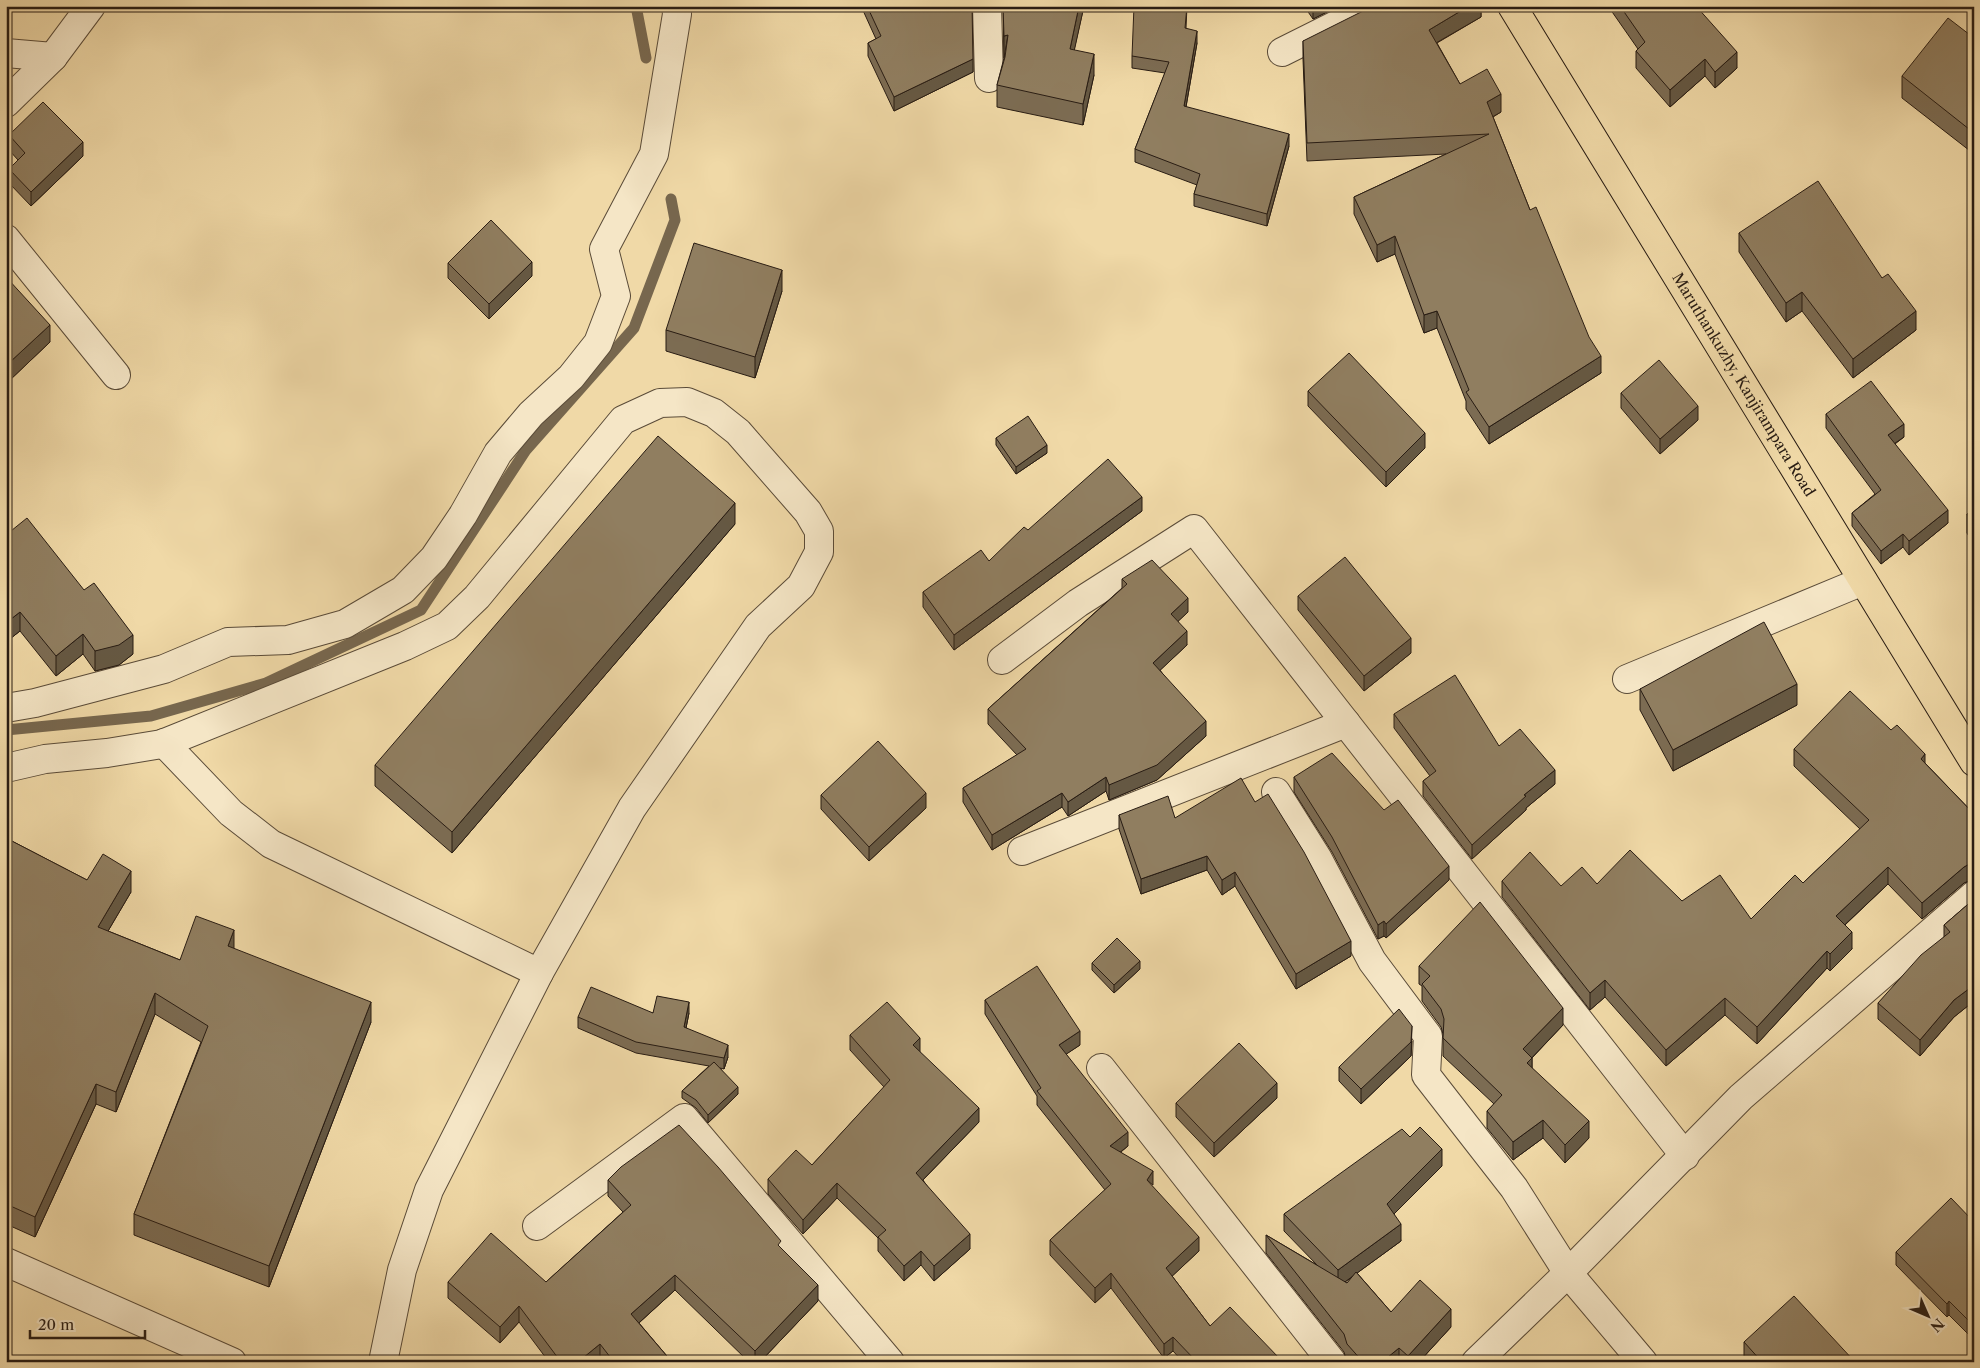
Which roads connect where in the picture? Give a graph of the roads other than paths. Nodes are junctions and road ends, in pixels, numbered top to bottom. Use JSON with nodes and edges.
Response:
{"nodes":[{"id":1,"x":91,"y":6,"type":"edge"},
{"id":2,"x":676,"y":6,"type":"edge"},
{"id":3,"x":987,"y":6,"type":"edge"},
{"id":4,"x":1374,"y":6,"type":"edge"},
{"id":5,"x":1512,"y":6,"type":"edge"},
{"id":6,"x":1282,"y":52,"type":"dead end"},
{"id":7,"x":6,"y":53,"type":"edge"},
{"id":8,"x":53,"y":57,"type":"junction"},
{"id":9,"x":989,"y":78,"type":"dead end"},
{"id":10,"x":6,"y":103,"type":"edge"},
{"id":11,"x":6,"y":239,"type":"edge"},
{"id":12,"x":116,"y":376,"type":"dead end"},
{"id":13,"x":1863,"y":581,"type":"junction"},
{"id":14,"x":1002,"y":660,"type":"dead end"},
{"id":15,"x":1627,"y":679,"type":"dead end"},
{"id":16,"x":6,"y":708,"type":"edge"},
{"id":17,"x":1346,"y":723,"type":"junction"},
{"id":18,"x":164,"y":743,"type":"junction"},
{"id":19,"x":1974,"y":762,"type":"edge"},
{"id":20,"x":6,"y":768,"type":"edge"},
{"id":21,"x":1276,"y":792,"type":"dead end"},
{"id":22,"x":1022,"y":851,"type":"dead end"},
{"id":23,"x":1974,"y":895,"type":"edge"},
{"id":24,"x":539,"y":973,"type":"junction"},
{"id":25,"x":1101,"y":1068,"type":"dead end"},
{"id":26,"x":1685,"y":1156,"type":"junction"},
{"id":27,"x":537,"y":1226,"type":"dead end"},
{"id":28,"x":6,"y":1262,"type":"edge"},
{"id":29,"x":1568,"y":1273,"type":"junction"},
{"id":30,"x":232,"y":1362,"type":"edge"},
{"id":31,"x":383,"y":1362,"type":"edge"},
{"id":32,"x":890,"y":1362,"type":"edge"},
{"id":33,"x":1332,"y":1362,"type":"edge"},
{"id":34,"x":1476,"y":1362,"type":"edge"},
{"id":35,"x":1643,"y":1362,"type":"edge"}],
"edges":[{"from":1,"to":8,"type":"street"},
{"from":2,"to":16,"type":"street"},
{"from":3,"to":9,"type":"street"},
{"from":4,"to":6,"type":"street"},
{"from":5,"to":13,"type":"main road","name":"Maruthankuzhy, Kanjirampara Road"},
{"from":7,"to":8,"type":"street"},
{"from":8,"to":10,"type":"street"},
{"from":11,"to":12,"type":"street"},
{"from":13,"to":15,"type":"street"},
{"from":13,"to":19,"type":"main road","name":"Maruthankuzhy, Kanjirampara Road"},
{"from":14,"to":17,"type":"street"},
{"from":17,"to":22,"type":"street"},
{"from":17,"to":26,"type":"street"},
{"from":18,"to":20,"type":"street"},
{"from":18,"to":24,"type":"street"},
{"from":18,"to":24,"type":"street"},
{"from":21,"to":29,"type":"street"},
{"from":23,"to":26,"type":"street"},
{"from":24,"to":31,"type":"street"},
{"from":25,"to":33,"type":"street"},
{"from":26,"to":29,"type":"street"},
{"from":27,"to":32,"type":"street"},
{"from":28,"to":30,"type":"street"},
{"from":29,"to":34,"type":"street"},
{"from":29,"to":35,"type":"street"}]}
